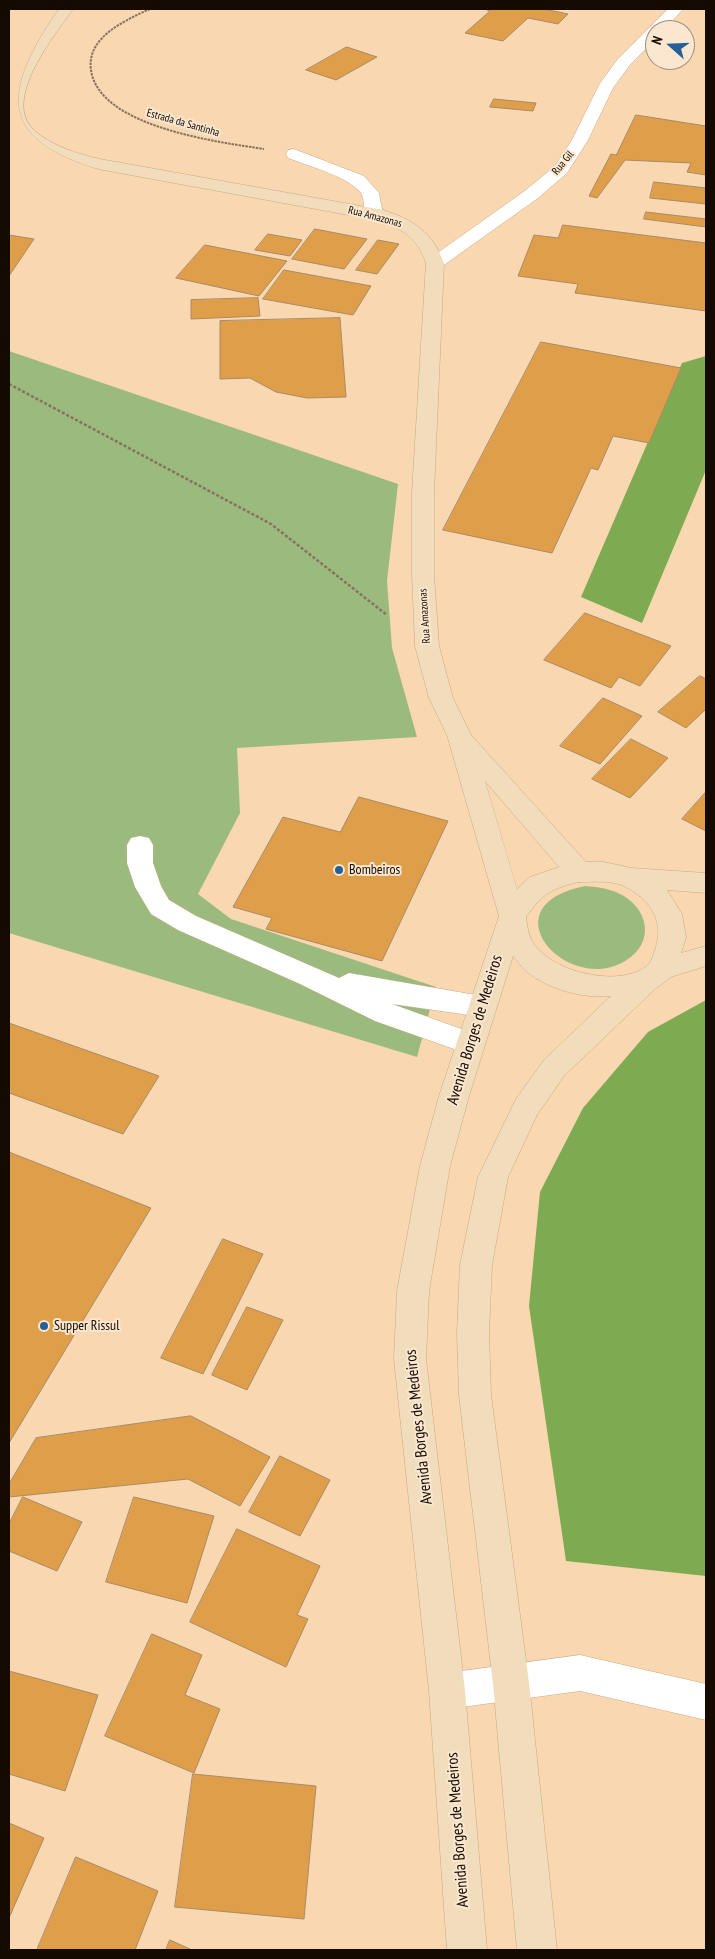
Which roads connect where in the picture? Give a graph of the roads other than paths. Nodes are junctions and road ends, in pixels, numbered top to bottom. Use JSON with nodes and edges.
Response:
{"nodes":[{"id":1,"x":66,"y":9,"type":"edge"},
{"id":2,"x":676,"y":9,"type":"edge"},
{"id":3,"x":665,"y":20,"type":"edge"},
{"id":4,"x":645,"y":40,"type":"edge"},
{"id":5,"x":294,"y":154,"type":"road end"},
{"id":6,"x":374,"y":215,"type":"junction"},
{"id":7,"x":435,"y":263,"type":"junction"},
{"id":8,"x":459,"y":735,"type":"junction"},
{"id":9,"x":140,"y":845,"type":"dead end"},
{"id":10,"x":579,"y":872,"type":"junction"},
{"id":11,"x":631,"y":878,"type":"junction"},
{"id":12,"x":706,"y":883,"type":"edge"},
{"id":13,"x":512,"y":916,"type":"junction"},
{"id":14,"x":706,"y":956,"type":"edge"},
{"id":15,"x":308,"y":975,"type":"junction"},
{"id":16,"x":654,"y":975,"type":"junction"},
{"id":17,"x":483,"y":1006,"type":"junction"},
{"id":18,"x":472,"y":1044,"type":"junction"},
{"id":19,"x":511,"y":1683,"type":"junction"},
{"id":20,"x":448,"y":1691,"type":"junction"},
{"id":21,"x":706,"y":1702,"type":"edge"},
{"id":22,"x":467,"y":1950,"type":"edge"},
{"id":23,"x":537,"y":1950,"type":"edge"}],
"edges":[{"from":1,"to":6,"type":"main road","name":"Rua Amazonas"},
{"from":2,"to":3,"type":"street","name":"Rua Gil"},
{"from":4,"to":7,"type":"street","name":"Rua Gil"},
{"from":5,"to":6,"type":"street"},
{"from":6,"to":7,"type":"main road","name":"Rua Amazonas"},
{"from":7,"to":8,"type":"main road","name":"Rua Amazonas"},
{"from":8,"to":10,"type":"main road"},
{"from":8,"to":13,"type":"main road"},
{"from":9,"to":15,"type":"street"},
{"from":10,"to":11,"type":"main road"},
{"from":10,"to":13,"type":"main road"},
{"from":11,"to":12,"type":"main road"},
{"from":11,"to":16,"type":"main road"},
{"from":13,"to":16,"type":"main road"},
{"from":13,"to":17,"type":"main road","name":"Avenida Borges de Medeiros"},
{"from":14,"to":16,"type":"main road"},
{"from":15,"to":17,"type":"street"},
{"from":15,"to":18,"type":"street"},
{"from":16,"to":19,"type":"main road"},
{"from":17,"to":18,"type":"main road","name":"Avenida Borges de Medeiros"},
{"from":18,"to":20,"type":"main road","name":"Avenida Borges de Medeiros"},
{"from":19,"to":20,"type":"street"},
{"from":19,"to":21,"type":"street"},
{"from":19,"to":23,"type":"main road"},
{"from":20,"to":22,"type":"main road","name":"Avenida Borges de Medeiros"}]}
